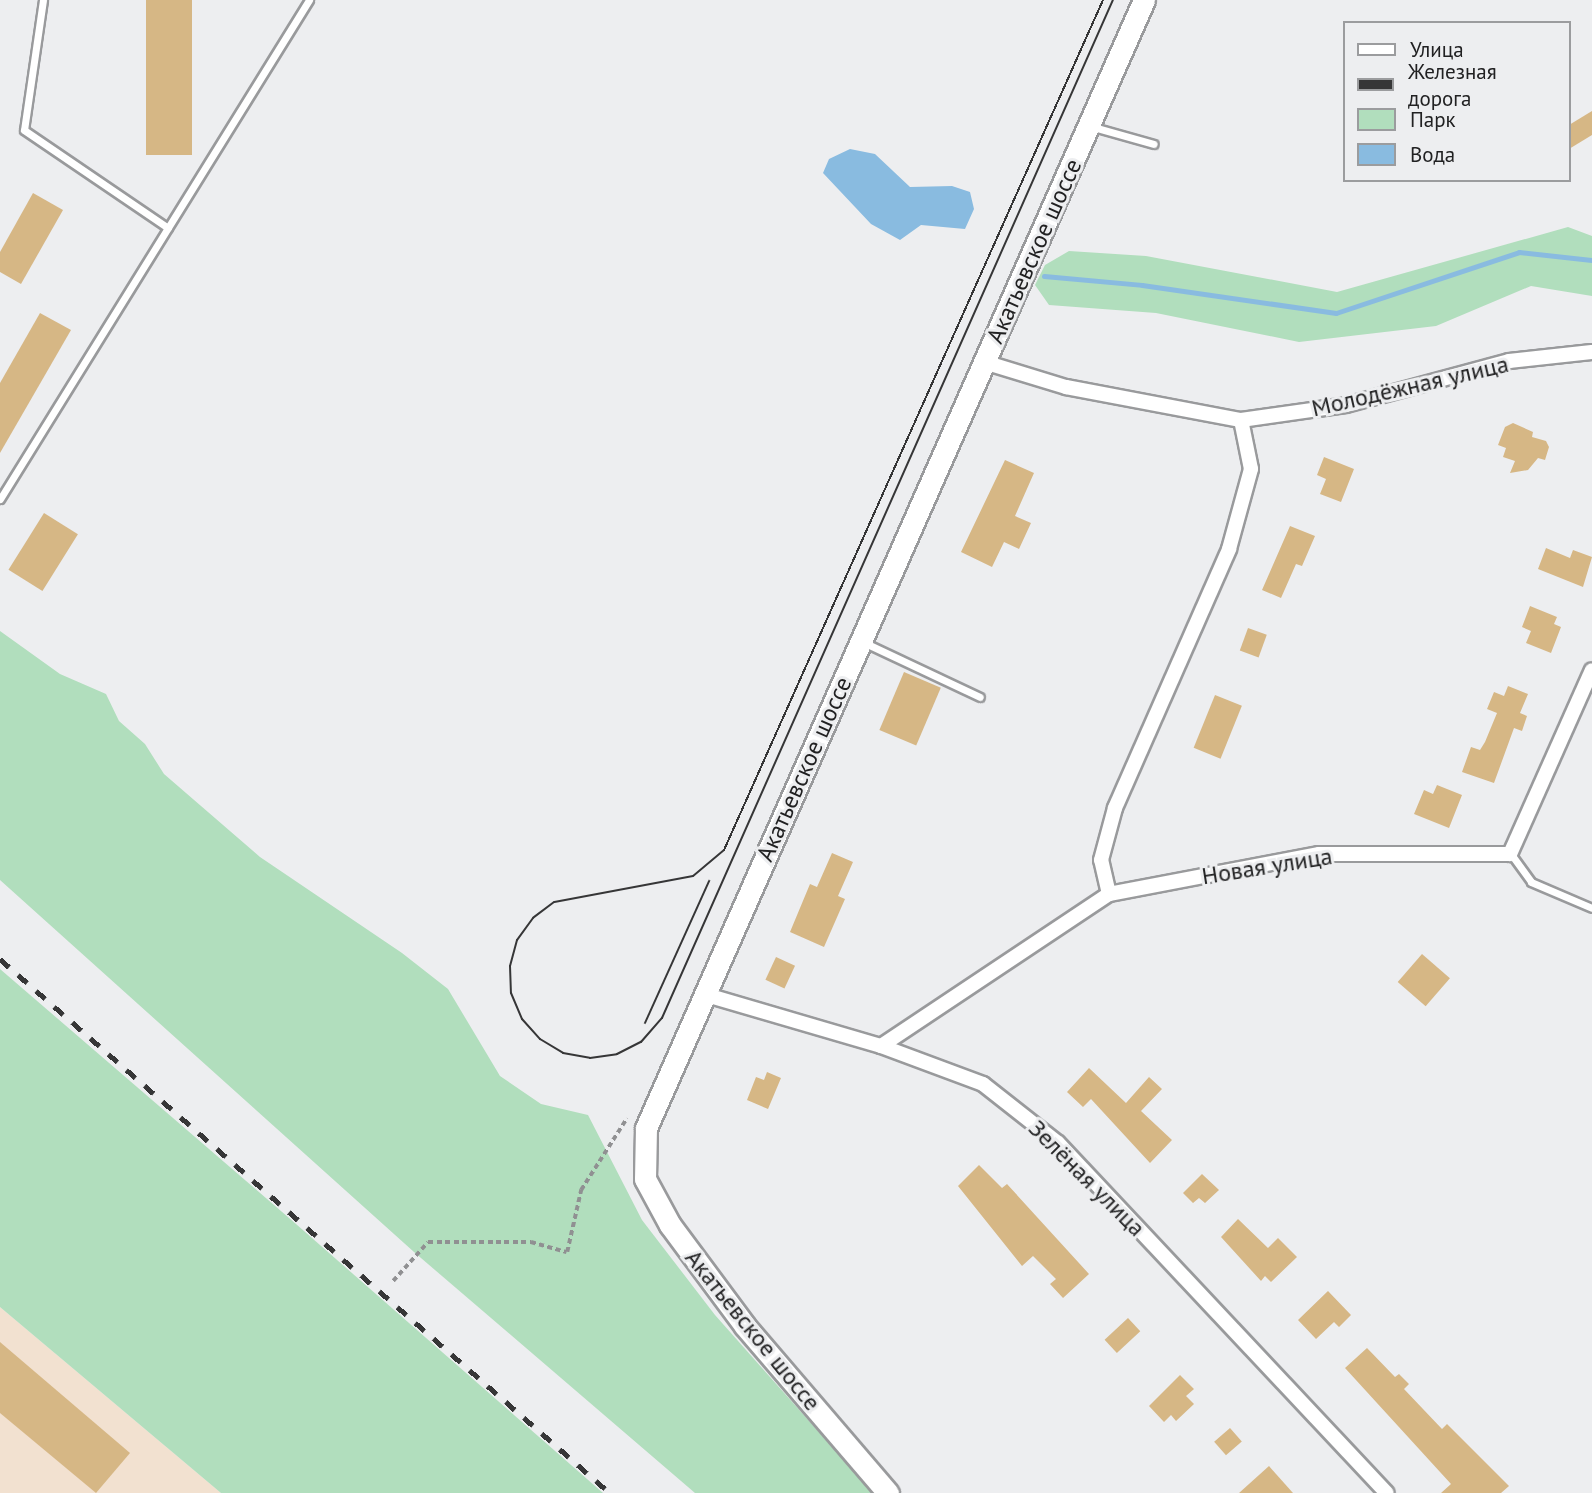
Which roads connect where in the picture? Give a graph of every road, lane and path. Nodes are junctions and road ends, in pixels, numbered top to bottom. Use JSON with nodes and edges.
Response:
{"nodes":[{"id":1,"x":43,"y":0,"type":"edge"},
{"id":2,"x":309,"y":0,"type":"edge"},
{"id":3,"x":1144,"y":0,"type":"edge"},
{"id":4,"x":1090,"y":126,"type":"junction"},
{"id":5,"x":1154,"y":144,"type":"dead end"},
{"id":6,"x":167,"y":228,"type":"junction"},
{"id":7,"x":1592,"y":352,"type":"edge"},
{"id":8,"x":984,"y":362,"type":"junction"},
{"id":9,"x":1241,"y":420,"type":"junction"},
{"id":10,"x":0,"y":499,"type":"edge"},
{"id":11,"x":860,"y":641,"type":"junction"},
{"id":12,"x":1591,"y":678,"type":"edge"},
{"id":13,"x":980,"y":697,"type":"dead end"},
{"id":14,"x":1510,"y":854,"type":"junction"},
{"id":15,"x":1109,"y":894,"type":"junction"},
{"id":16,"x":1592,"y":908,"type":"edge"},
{"id":17,"x":703,"y":994,"type":"junction"},
{"id":18,"x":881,"y":1046,"type":"junction"},
{"id":19,"x":629,"y":1115,"type":"dead end"},
{"id":20,"x":393,"y":1281,"type":"dead end"},
{"id":21,"x":888,"y":1493,"type":"edge"},
{"id":22,"x":1387,"y":1493,"type":"edge"}],
"edges":[{"from":1,"to":6,"type":"lane"},
{"from":2,"to":6,"type":"lane"},
{"from":3,"to":4,"type":"main road","name":"Акатьевское шоссе"},
{"from":4,"to":5,"type":"lane"},
{"from":4,"to":8,"type":"main road","name":"Акатьевское шоссе"},
{"from":6,"to":10,"type":"lane"},
{"from":7,"to":9,"type":"street","name":"Молодёжная улица"},
{"from":8,"to":9,"type":"street","name":"Молодёжная улица"},
{"from":8,"to":11,"type":"main road","name":"Акатьевское шоссе"},
{"from":9,"to":15,"type":"street"},
{"from":11,"to":13,"type":"lane"},
{"from":11,"to":17,"type":"main road","name":"Акатьевское шоссе"},
{"from":12,"to":14,"type":"street"},
{"from":14,"to":15,"type":"street","name":"Новая улица"},
{"from":14,"to":16,"type":"lane"},
{"from":15,"to":18,"type":"street","name":"Новая улица"},
{"from":17,"to":18,"type":"street","name":"Зелёная улица"},
{"from":17,"to":21,"type":"main road","name":"Акатьевское шоссе"},
{"from":18,"to":22,"type":"street","name":"Зелёная улица"},
{"from":19,"to":20,"type":"path"}]}
